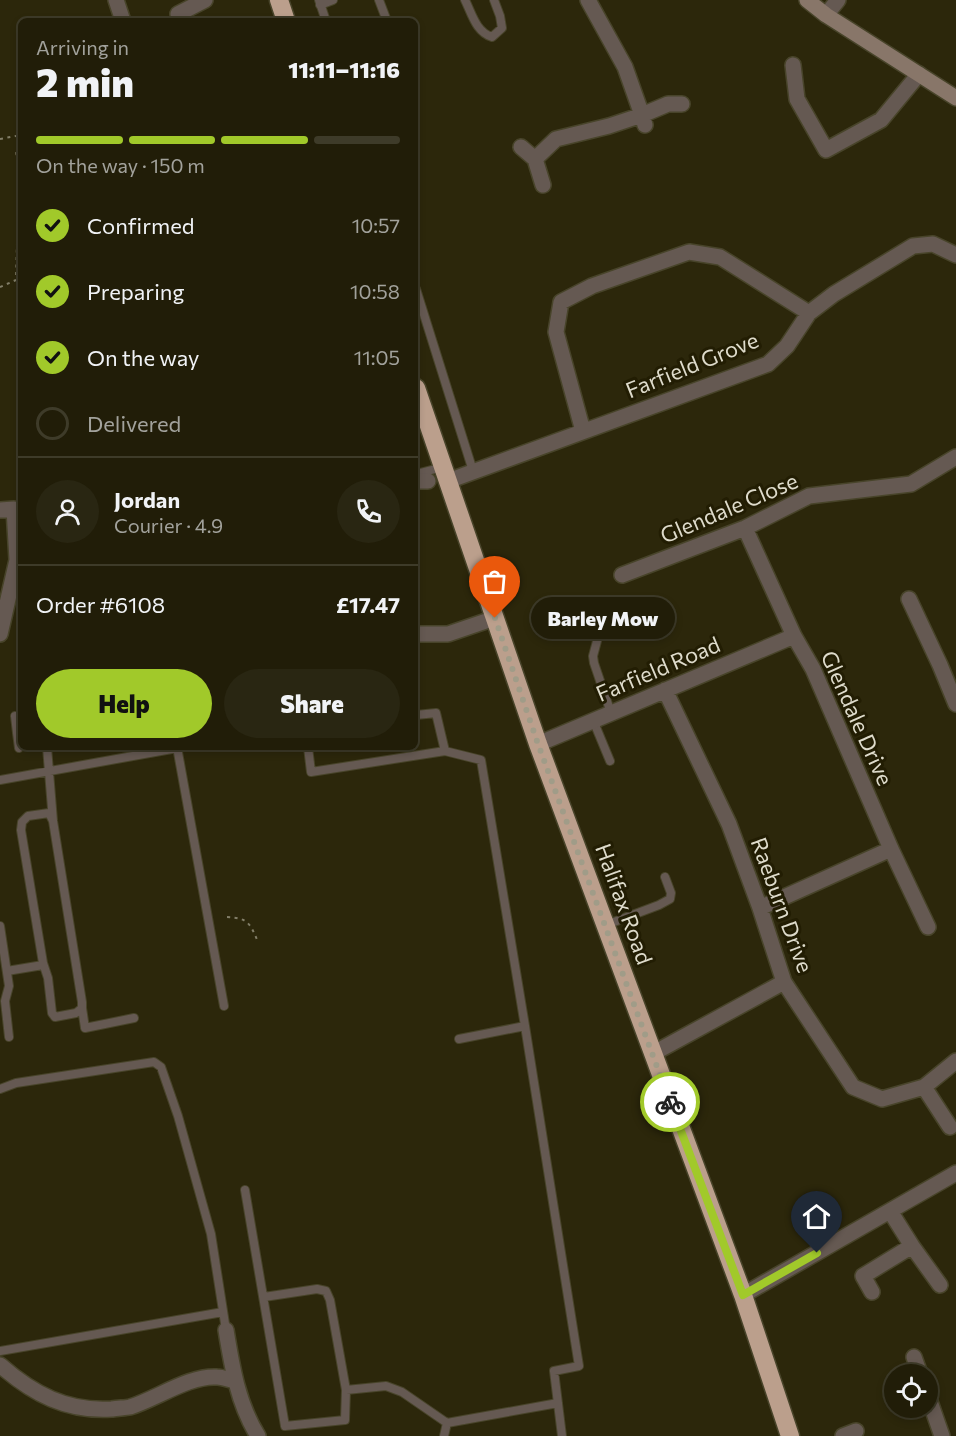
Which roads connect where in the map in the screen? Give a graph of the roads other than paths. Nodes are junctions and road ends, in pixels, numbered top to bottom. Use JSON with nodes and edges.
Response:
{"nodes":[{"id":1,"x":116,"y":0,"type":"edge"},
{"id":2,"x":205,"y":0,"type":"edge"},
{"id":3,"x":279,"y":0,"type":"edge"},
{"id":4,"x":333,"y":0,"type":"edge"},
{"id":5,"x":379,"y":0,"type":"edge"},
{"id":6,"x":465,"y":0,"type":"edge"},
{"id":7,"x":494,"y":0,"type":"edge"},
{"id":8,"x":588,"y":0,"type":"edge"},
{"id":9,"x":807,"y":0,"type":"edge"},
{"id":10,"x":838,"y":0,"type":"edge"},
{"id":11,"x":320,"y":3,"type":"edge"},
{"id":12,"x":178,"y":14,"type":"dead end"},
{"id":13,"x":826,"y":15,"type":"junction"},
{"id":14,"x":122,"y":18,"type":"edge"},
{"id":15,"x":285,"y":18,"type":"edge"},
{"id":16,"x":325,"y":18,"type":"edge"},
{"id":17,"x":386,"y":18,"type":"edge"},
{"id":18,"x":793,"y":65,"type":"dead end"},
{"id":19,"x":919,"y":74,"type":"junction"},
{"id":20,"x":956,"y":98,"type":"edge"},
{"id":21,"x":682,"y":104,"type":"dead end"},
{"id":22,"x":643,"y":120,"type":"junction"},
{"id":23,"x":520,"y":147,"type":"dead end"},
{"id":24,"x":535,"y":159,"type":"junction"},
{"id":25,"x":543,"y":185,"type":"dead end"},
{"id":26,"x":956,"y":255,"type":"edge"},
{"id":27,"x":418,"y":295,"type":"edge"},
{"id":28,"x":809,"y":314,"type":"junction"},
{"id":29,"x":418,"y":394,"type":"edge"},
{"id":30,"x":583,"y":431,"type":"junction"},
{"id":31,"x":956,"y":456,"type":"edge"},
{"id":32,"x":473,"y":471,"type":"junction"},
{"id":33,"x":445,"y":474,"type":"junction"},
{"id":34,"x":420,"y":479,"type":"edge"},
{"id":35,"x":0,"y":510,"type":"edge"},
{"id":36,"x":745,"y":528,"type":"junction"},
{"id":37,"x":622,"y":575,"type":"dead end"},
{"id":38,"x":909,"y":599,"type":"dead end"},
{"id":39,"x":495,"y":618,"type":"junction"},
{"id":40,"x":0,"y":634,"type":"edge"},
{"id":41,"x":418,"y":634,"type":"edge"},
{"id":42,"x":795,"y":636,"type":"junction"},
{"id":43,"x":597,"y":641,"type":"dead end"},
{"id":44,"x":665,"y":690,"type":"junction"},
{"id":45,"x":956,"y":704,"type":"edge"},
{"id":46,"x":612,"y":713,"type":"junction"},
{"id":47,"x":15,"y":716,"type":"dead end"},
{"id":48,"x":418,"y":716,"type":"edge"},
{"id":49,"x":594,"y":720,"type":"junction"},
{"id":50,"x":18,"y":729,"type":"edge"},
{"id":51,"x":538,"y":744,"type":"junction"},
{"id":52,"x":47,"y":750,"type":"edge"},
{"id":53,"x":161,"y":750,"type":"edge"},
{"id":54,"x":178,"y":750,"type":"edge"},
{"id":55,"x":308,"y":750,"type":"edge"},
{"id":56,"x":445,"y":751,"type":"junction"},
{"id":57,"x":610,"y":760,"type":"dead end"},
{"id":58,"x":50,"y":771,"type":"junction"},
{"id":59,"x":0,"y":780,"type":"edge"},
{"id":60,"x":53,"y":820,"type":"junction"},
{"id":61,"x":891,"y":849,"type":"junction"},
{"id":62,"x":665,"y":877,"type":"dead end"},
{"id":63,"x":760,"y":908,"type":"junction"},
{"id":64,"x":606,"y":925,"type":"junction"},
{"id":65,"x":0,"y":926,"type":"edge"},
{"id":66,"x":928,"y":927,"type":"dead end"},
{"id":67,"x":43,"y":965,"type":"junction"},
{"id":68,"x":7,"y":971,"type":"junction"},
{"id":69,"x":784,"y":982,"type":"junction"},
{"id":70,"x":224,"y":1006,"type":"dead end"},
{"id":71,"x":82,"y":1008,"type":"junction"},
{"id":72,"x":134,"y":1018,"type":"dead end"},
{"id":73,"x":525,"y":1026,"type":"junction"},
{"id":74,"x":9,"y":1037,"type":"dead end"},
{"id":75,"x":459,"y":1039,"type":"dead end"},
{"id":76,"x":652,"y":1054,"type":"junction"},
{"id":77,"x":956,"y":1061,"type":"edge"},
{"id":78,"x":924,"y":1087,"type":"junction"},
{"id":79,"x":0,"y":1089,"type":"edge"},
{"id":80,"x":950,"y":1127,"type":"dead end"},
{"id":81,"x":956,"y":1173,"type":"edge"},
{"id":82,"x":245,"y":1190,"type":"dead end"},
{"id":83,"x":890,"y":1210,"type":"junction"},
{"id":84,"x":912,"y":1246,"type":"junction"},
{"id":85,"x":940,"y":1285,"type":"dead end"},
{"id":86,"x":872,"y":1292,"type":"dead end"},
{"id":87,"x":743,"y":1295,"type":"junction"},
{"id":88,"x":264,"y":1297,"type":"junction"},
{"id":89,"x":223,"y":1312,"type":"junction"},
{"id":90,"x":226,"y":1330,"type":"joint"},
{"id":91,"x":0,"y":1351,"type":"edge"},
{"id":92,"x":914,"y":1357,"type":"dead end"},
{"id":93,"x":916,"y":1364,"type":"edge"},
{"id":94,"x":0,"y":1365,"type":"edge"},
{"id":95,"x":235,"y":1381,"type":"junction"},
{"id":96,"x":346,"y":1390,"type":"junction"},
{"id":97,"x":558,"y":1402,"type":"junction"},
{"id":98,"x":936,"y":1418,"type":"edge"},
{"id":99,"x":447,"y":1423,"type":"junction"},
{"id":100,"x":258,"y":1436,"type":"edge"},
{"id":101,"x":444,"y":1436,"type":"edge"},
{"id":102,"x":562,"y":1436,"type":"edge"},
{"id":103,"x":790,"y":1436,"type":"edge"},
{"id":104,"x":942,"y":1436,"type":"edge"}],
"edges":[{"from":1,"to":14,"type":"street"},
{"from":2,"to":12,"type":"street"},
{"from":3,"to":15,"type":"highway"},
{"from":4,"to":11,"type":"lane"},
{"from":5,"to":17,"type":"lane"},
{"from":6,"to":7,"type":"lane"},
{"from":8,"to":22,"type":"street"},
{"from":9,"to":13,"type":"street"},
{"from":10,"to":13,"type":"street"},
{"from":11,"to":16,"type":"lane"},
{"from":13,"to":19,"type":"street"},
{"from":18,"to":19,"type":"street"},
{"from":19,"to":20,"type":"street"},
{"from":21,"to":22,"type":"street"},
{"from":22,"to":24,"type":"street"},
{"from":23,"to":24,"type":"street"},
{"from":24,"to":25,"type":"street"},
{"from":26,"to":28,"type":"street","name":"Farfield Grove"},
{"from":27,"to":32,"type":"lane"},
{"from":28,"to":30,"type":"street","name":"Farfield Grove"},
{"from":28,"to":30,"type":"street"},
{"from":29,"to":33,"type":"highway","name":"Halifax Road"},
{"from":30,"to":32,"type":"street","name":"Farfield Grove"},
{"from":31,"to":36,"type":"street","name":"Glendale Close"},
{"from":32,"to":33,"type":"street","name":"Farfield Grove"},
{"from":33,"to":34,"type":"lane"},
{"from":33,"to":39,"type":"highway","name":"Halifax Road"},
{"from":35,"to":40,"type":"street"},
{"from":36,"to":37,"type":"street","name":"Glendale Close"},
{"from":36,"to":42,"type":"street","name":"Glendale Drive"},
{"from":38,"to":45,"type":"street"},
{"from":39,"to":41,"type":"street"},
{"from":39,"to":51,"type":"highway","name":"Halifax Road"},
{"from":42,"to":44,"type":"street","name":"Farfield Road"},
{"from":42,"to":61,"type":"street","name":"Glendale Drive"},
{"from":43,"to":46,"type":"lane"},
{"from":44,"to":46,"type":"street","name":"Farfield Road"},
{"from":44,"to":63,"type":"street","name":"Raeburn Drive"},
{"from":46,"to":49,"type":"street","name":"Farfield Road"},
{"from":47,"to":50,"type":"lane"},
{"from":48,"to":56,"type":"lane"},
{"from":49,"to":51,"type":"street","name":"Farfield Road"},
{"from":49,"to":57,"type":"lane"},
{"from":51,"to":64,"type":"highway","name":"Halifax Road"},
{"from":52,"to":58,"type":"lane"},
{"from":53,"to":58,"type":"lane"},
{"from":54,"to":70,"type":"lane"},
{"from":55,"to":56,"type":"lane"},
{"from":56,"to":73,"type":"lane"},
{"from":58,"to":59,"type":"lane"},
{"from":58,"to":60,"type":"lane"},
{"from":60,"to":67,"type":"lane"},
{"from":60,"to":71,"type":"lane"},
{"from":61,"to":63,"type":"street"},
{"from":61,"to":66,"type":"street","name":"Glendale Drive"},
{"from":62,"to":64,"type":"lane"},
{"from":63,"to":69,"type":"street","name":"Raeburn Drive"},
{"from":64,"to":76,"type":"highway","name":"Halifax Road"},
{"from":65,"to":68,"type":"lane"},
{"from":67,"to":68,"type":"lane"},
{"from":67,"to":71,"type":"lane"},
{"from":68,"to":74,"type":"lane"},
{"from":69,"to":76,"type":"street"},
{"from":69,"to":78,"type":"street","name":"Raeburn Drive"},
{"from":71,"to":72,"type":"lane"},
{"from":73,"to":75,"type":"lane"},
{"from":73,"to":97,"type":"lane"},
{"from":76,"to":87,"type":"highway","name":"Halifax Road"},
{"from":77,"to":78,"type":"street","name":"Raeburn Drive"},
{"from":78,"to":80,"type":"street"},
{"from":79,"to":89,"type":"lane"},
{"from":81,"to":83,"type":"street"},
{"from":82,"to":88,"type":"lane"},
{"from":83,"to":84,"type":"street"},
{"from":83,"to":87,"type":"street"},
{"from":84,"to":85,"type":"street"},
{"from":84,"to":86,"type":"street"},
{"from":87,"to":103,"type":"highway","name":"Halifax Road"},
{"from":88,"to":96,"type":"lane"},
{"from":88,"to":96,"type":"lane"},
{"from":89,"to":90,"type":"lane"},
{"from":89,"to":91,"type":"lane"},
{"from":90,"to":95,"type":"street"},
{"from":92,"to":93,"type":"street"},
{"from":94,"to":95,"type":"street"},
{"from":95,"to":100,"type":"street"},
{"from":96,"to":99,"type":"lane"},
{"from":97,"to":99,"type":"lane"},
{"from":97,"to":102,"type":"lane"},
{"from":98,"to":104,"type":"street"},
{"from":99,"to":101,"type":"lane"}]}
